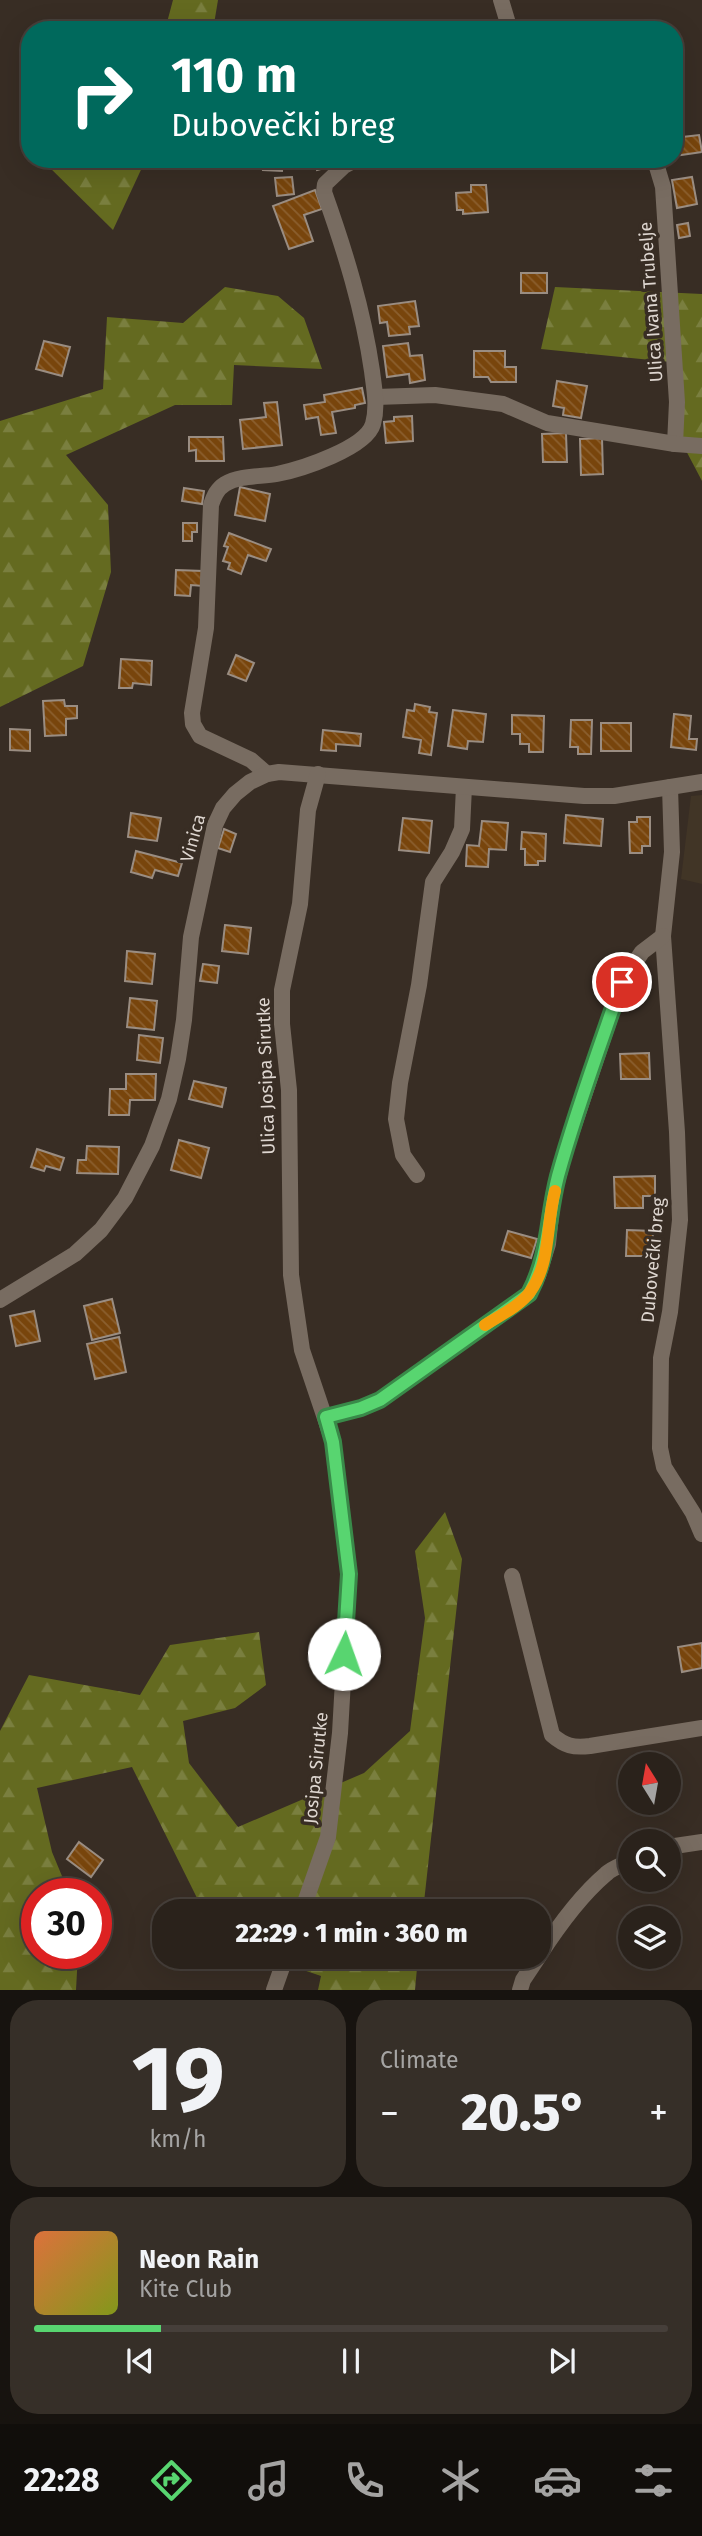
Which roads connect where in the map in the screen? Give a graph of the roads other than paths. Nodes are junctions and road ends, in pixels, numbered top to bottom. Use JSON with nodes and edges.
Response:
{"nodes":[{"id":1,"x":501,"y":0,"type":"edge"},
{"id":2,"x":507,"y":21,"type":"edge"},
{"id":3,"x":342,"y":168,"type":"edge"},
{"id":4,"x":657,"y":168,"type":"edge"},
{"id":5,"x":376,"y":397,"type":"junction"},
{"id":6,"x":675,"y":444,"type":"junction"},
{"id":7,"x":702,"y":446,"type":"edge"},
{"id":8,"x":267,"y":774,"type":"junction"},
{"id":9,"x":318,"y":774,"type":"junction"},
{"id":10,"x":702,"y":782,"type":"edge"},
{"id":11,"x":464,"y":787,"type":"junction"},
{"id":12,"x":670,"y":787,"type":"junction"},
{"id":13,"x":663,"y":936,"type":"junction"},
{"id":14,"x":417,"y":1175,"type":"dead end"},
{"id":15,"x":0,"y":1300,"type":"edge"},
{"id":16,"x":326,"y":1417,"type":"junction"},
{"id":17,"x":702,"y":1534,"type":"edge"},
{"id":18,"x":512,"y":1576,"type":"dead end"},
{"id":19,"x":702,"y":1728,"type":"edge"},
{"id":20,"x":702,"y":1842,"type":"edge"},
{"id":21,"x":681,"y":1845,"type":"edge"},
{"id":22,"x":618,"y":1867,"type":"edge"},
{"id":23,"x":306,"y":1899,"type":"edge"},
{"id":24,"x":551,"y":1937,"type":"edge"},
{"id":25,"x":281,"y":1969,"type":"edge"},
{"id":26,"x":530,"y":1969,"type":"edge"},
{"id":27,"x":274,"y":1990,"type":"edge"},
{"id":28,"x":520,"y":1990,"type":"edge"}],
"edges":[{"from":1,"to":2,"type":"street"},
{"from":3,"to":5,"type":"street"},
{"from":4,"to":6,"type":"street","name":"Ulica Ivana Trubelje"},
{"from":5,"to":6,"type":"street"},
{"from":5,"to":8,"type":"street"},
{"from":6,"to":7,"type":"street"},
{"from":8,"to":9,"type":"street"},
{"from":8,"to":15,"type":"street","name":"Vinica"},
{"from":9,"to":11,"type":"street"},
{"from":9,"to":16,"type":"street","name":"Ulica Josipa Sirutke"},
{"from":10,"to":12,"type":"street"},
{"from":11,"to":12,"type":"street"},
{"from":11,"to":14,"type":"street"},
{"from":12,"to":13,"type":"street","name":"Dubovečki breg"},
{"from":13,"to":16,"type":"street"},
{"from":13,"to":17,"type":"street","name":"Dubovečki breg"},
{"from":16,"to":23,"type":"street","name":"Josipa Sirutke"},
{"from":18,"to":19,"type":"street"},
{"from":20,"to":21,"type":"street"},
{"from":22,"to":24,"type":"street"},
{"from":25,"to":27,"type":"street"},
{"from":26,"to":28,"type":"street"}]}
